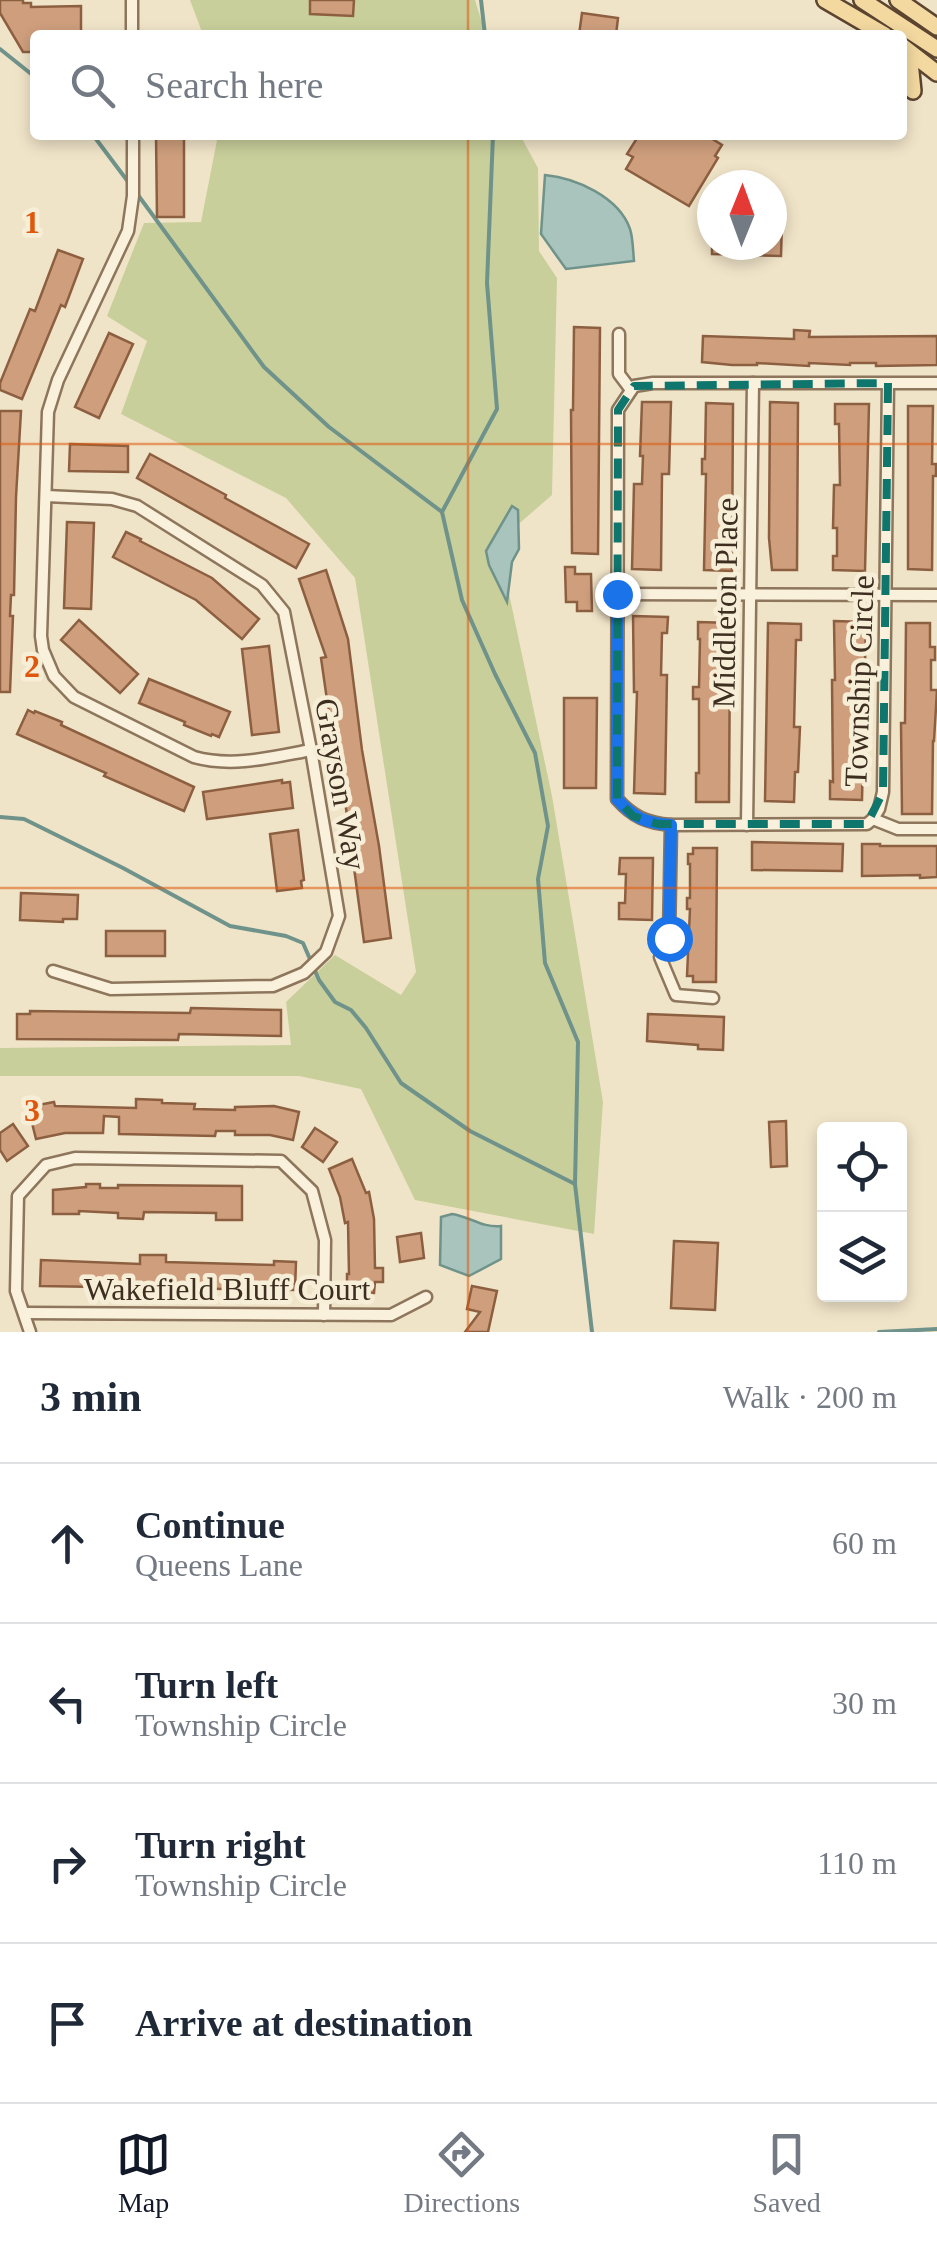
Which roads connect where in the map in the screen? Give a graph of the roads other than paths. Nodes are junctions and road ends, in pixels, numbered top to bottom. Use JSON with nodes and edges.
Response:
{"nodes":[{"id":1,"x":132,"y":0,"type":"edge"},
{"id":2,"x":825,"y":0,"type":"edge"},
{"id":3,"x":862,"y":0,"type":"edge"},
{"id":4,"x":898,"y":0,"type":"edge"},
{"id":5,"x":937,"y":27,"type":"edge"},
{"id":6,"x":132,"y":30,"type":"edge"},
{"id":7,"x":876,"y":30,"type":"edge"},
{"id":8,"x":937,"y":49,"type":"edge"},
{"id":9,"x":907,"y":51,"type":"edge"},
{"id":10,"x":907,"y":56,"type":"edge"},
{"id":11,"x":937,"y":73,"type":"edge"},
{"id":12,"x":913,"y":91,"type":"dead end"},
{"id":13,"x":133,"y":140,"type":"edge"},
{"id":14,"x":619,"y":334,"type":"dead end"},
{"id":15,"x":753,"y":383,"type":"junction"},
{"id":16,"x":888,"y":383,"type":"junction"},
{"id":17,"x":937,"y":383,"type":"edge"},
{"id":18,"x":631,"y":390,"type":"junction"},
{"id":19,"x":46,"y":496,"type":"junction"},
{"id":20,"x":617,"y":594,"type":"junction"},
{"id":21,"x":751,"y":595,"type":"junction"},
{"id":22,"x":937,"y":595,"type":"edge"},
{"id":23,"x":886,"y":596,"type":"junction"},
{"id":24,"x":312,"y":750,"type":"junction"},
{"id":25,"x":873,"y":819,"type":"junction"},
{"id":26,"x":671,"y":825,"type":"junction"},
{"id":27,"x":747,"y":825,"type":"junction"},
{"id":28,"x":937,"y":830,"type":"edge"},
{"id":29,"x":52,"y":971,"type":"dead end"},
{"id":30,"x":713,"y":998,"type":"dead end"},
{"id":31,"x":426,"y":1297,"type":"dead end"},
{"id":32,"x":24,"y":1313,"type":"junction"},
{"id":33,"x":324,"y":1314,"type":"junction"},
{"id":34,"x":30,"y":1332,"type":"edge"}],
"edges":[{"from":1,"to":6,"type":"street"},
{"from":2,"to":7,"type":"main road"},
{"from":3,"to":8,"type":"main road"},
{"from":4,"to":5,"type":"main road"},
{"from":9,"to":11,"type":"main road"},
{"from":10,"to":12,"type":"main road"},
{"from":13,"to":19,"type":"street"},
{"from":14,"to":18,"type":"street"},
{"from":15,"to":16,"type":"street"},
{"from":15,"to":18,"type":"street"},
{"from":15,"to":21,"type":"street","name":"Middleton Place"},
{"from":16,"to":17,"type":"street"},
{"from":16,"to":23,"type":"street","name":"Township Circle"},
{"from":18,"to":20,"type":"street","name":"Township Circle"},
{"from":19,"to":24,"type":"street","name":"Grayson Way"},
{"from":19,"to":24,"type":"street"},
{"from":20,"to":21,"type":"street"},
{"from":20,"to":26,"type":"street","name":"Township Circle"},
{"from":21,"to":23,"type":"street"},
{"from":21,"to":27,"type":"street","name":"Middleton Place"},
{"from":22,"to":23,"type":"street"},
{"from":23,"to":25,"type":"street","name":"Township Circle"},
{"from":24,"to":29,"type":"street","name":"Grayson Way"},
{"from":25,"to":27,"type":"street","name":"Township Circle"},
{"from":25,"to":28,"type":"street"},
{"from":26,"to":27,"type":"street","name":"Township Circle"},
{"from":26,"to":30,"type":"street"},
{"from":31,"to":33,"type":"street","name":"Wakefield Bluff Court"},
{"from":32,"to":33,"type":"street","name":"Wakefield Bluff Court"},
{"from":32,"to":33,"type":"street"},
{"from":32,"to":34,"type":"street"}]}
